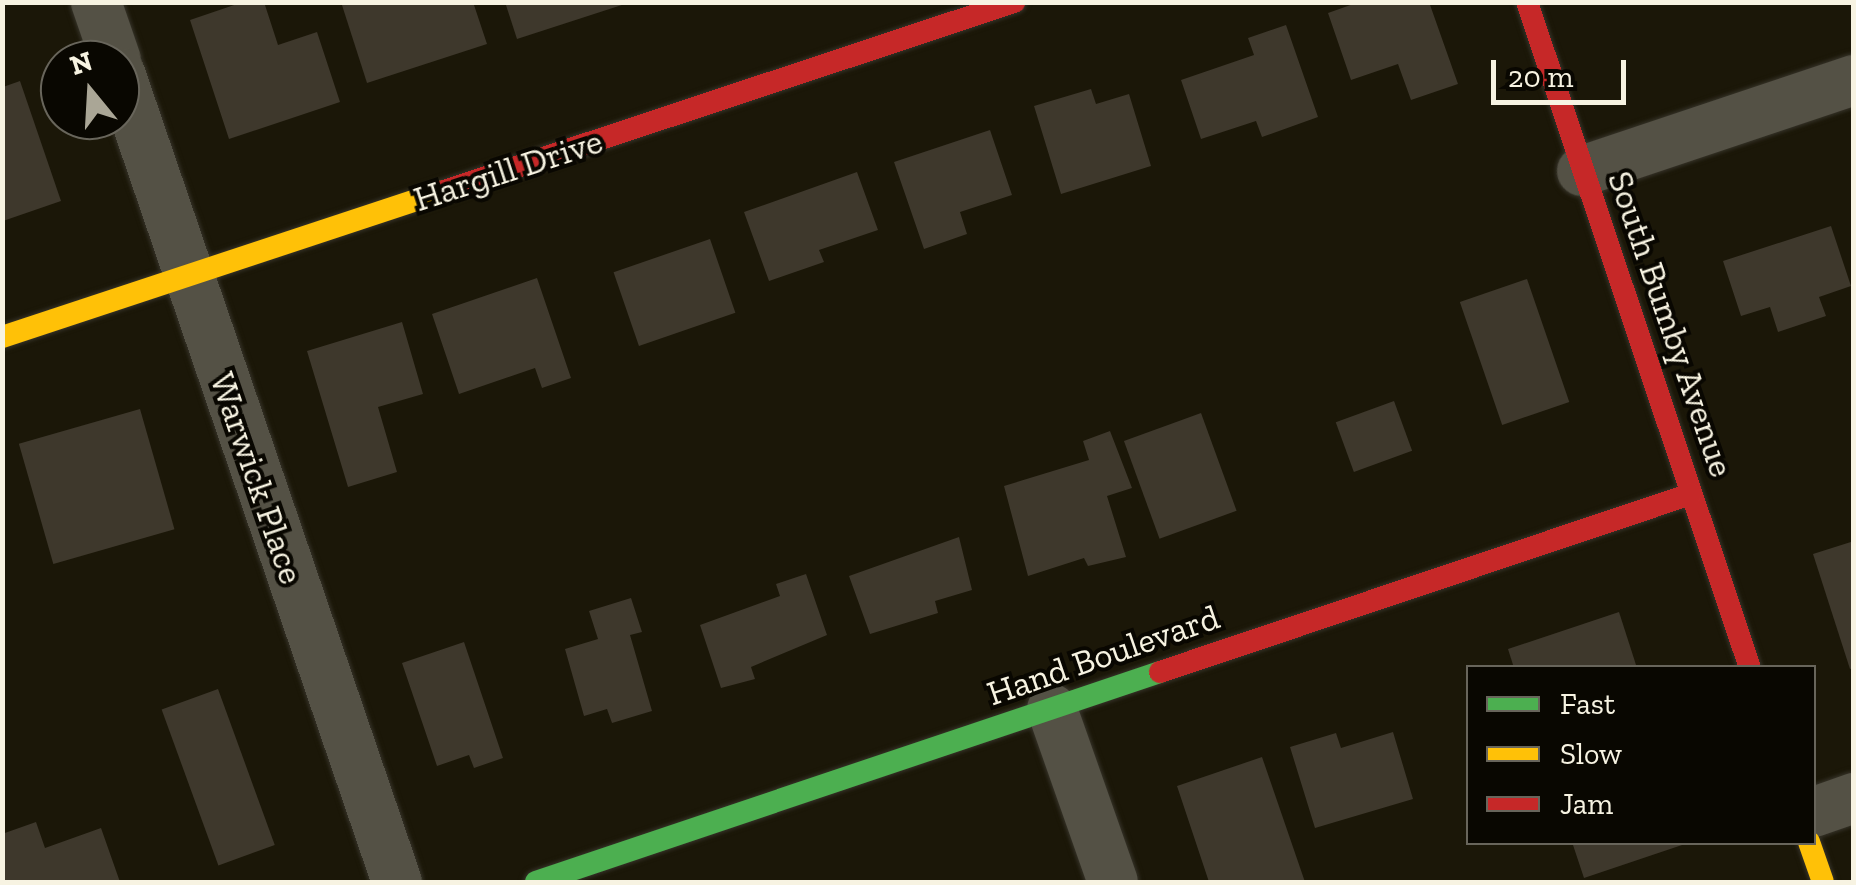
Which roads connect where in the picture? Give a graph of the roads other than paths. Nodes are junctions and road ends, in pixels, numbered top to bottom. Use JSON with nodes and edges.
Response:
{"nodes":[{"id":1,"x":96,"y":2,"type":"edge"},
{"id":2,"x":1014,"y":2,"type":"edge"},
{"id":3,"x":1526,"y":2,"type":"edge"},
{"id":4,"x":109,"y":40,"type":"edge"},
{"id":5,"x":1854,"y":80,"type":"edge"},
{"id":6,"x":140,"y":133,"type":"edge"},
{"id":7,"x":1582,"y":170,"type":"junction"},
{"id":8,"x":188,"y":276,"type":"junction"},
{"id":9,"x":2,"y":337,"type":"edge"},
{"id":10,"x":1692,"y":494,"type":"junction"},
{"id":11,"x":1749,"y":665,"type":"edge"},
{"id":12,"x":1052,"y":708,"type":"junction"},
{"id":13,"x":1854,"y":798,"type":"edge"},
{"id":14,"x":1816,"y":811,"type":"edge"},
{"id":15,"x":1811,"y":845,"type":"edge"},
{"id":16,"x":396,"y":882,"type":"edge"},
{"id":17,"x":536,"y":882,"type":"edge"},
{"id":18,"x":1113,"y":882,"type":"edge"},
{"id":19,"x":1823,"y":882,"type":"edge"}],
"edges":[{"from":1,"to":4,"type":"street"},
{"from":2,"to":8,"type":"street","name":"Hargill Drive"},
{"from":3,"to":7,"type":"street","name":"South Bumby Avenue"},
{"from":5,"to":7,"type":"street"},
{"from":6,"to":8,"type":"street","name":"Warwick Place"},
{"from":7,"to":10,"type":"street","name":"South Bumby Avenue"},
{"from":8,"to":9,"type":"street","name":"Hargill Drive"},
{"from":8,"to":16,"type":"street","name":"Warwick Place"},
{"from":10,"to":11,"type":"street","name":"South Bumby Avenue"},
{"from":10,"to":12,"type":"street","name":"Hand Boulevard"},
{"from":12,"to":17,"type":"street","name":"Hand Boulevard"},
{"from":12,"to":18,"type":"street"},
{"from":13,"to":14,"type":"street"},
{"from":15,"to":19,"type":"street"}]}
